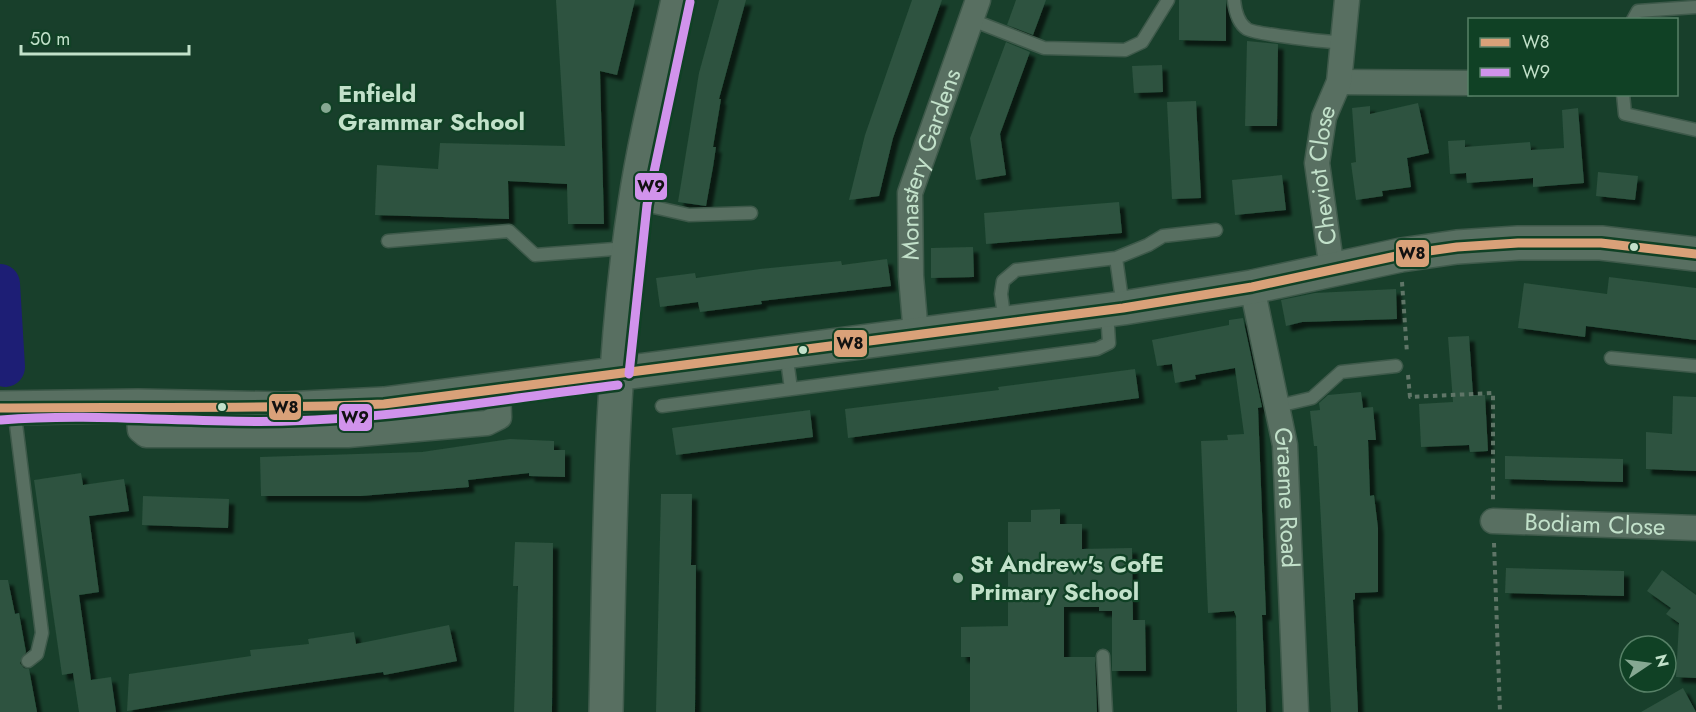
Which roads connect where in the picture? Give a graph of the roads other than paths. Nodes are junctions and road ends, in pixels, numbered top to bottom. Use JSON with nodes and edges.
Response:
{"nodes":[{"id":1,"x":678,"y":0,"type":"edge"},
{"id":2,"x":1168,"y":0,"type":"edge"},
{"id":3,"x":1234,"y":0,"type":"edge"},
{"id":4,"x":1347,"y":0,"type":"edge"},
{"id":5,"x":1696,"y":7,"type":"edge"},
{"id":6,"x":975,"y":10,"type":"edge"},
{"id":7,"x":1635,"y":18,"type":"edge"},
{"id":8,"x":1343,"y":42,"type":"junction"},
{"id":9,"x":1339,"y":82,"type":"junction"},
{"id":10,"x":1468,"y":83,"type":"edge"},
{"id":11,"x":1623,"y":96,"type":"edge"},
{"id":12,"x":1696,"y":130,"type":"edge"},
{"id":13,"x":635,"y":203,"type":"junction"},
{"id":14,"x":751,"y":213,"type":"dead end"},
{"id":15,"x":1216,"y":230,"type":"dead end"},
{"id":16,"x":388,"y":242,"type":"dead end"},
{"id":17,"x":629,"y":248,"type":"junction"},
{"id":18,"x":1696,"y":254,"type":"edge"},
{"id":19,"x":1116,"y":258,"type":"junction"},
{"id":20,"x":1332,"y":270,"type":"junction"},
{"id":21,"x":1252,"y":287,"type":"junction"},
{"id":22,"x":1115,"y":309,"type":"junction"},
{"id":23,"x":1005,"y":324,"type":"junction"},
{"id":24,"x":916,"y":336,"type":"junction"},
{"id":25,"x":786,"y":352,"type":"junction"},
{"id":26,"x":1611,"y":358,"type":"dead end"},
{"id":27,"x":1396,"y":366,"type":"dead end"},
{"id":28,"x":1696,"y":366,"type":"edge"},
{"id":29,"x":617,"y":373,"type":"junction"},
{"id":30,"x":791,"y":389,"type":"junction"},
{"id":31,"x":662,"y":406,"type":"dead end"},
{"id":32,"x":1278,"y":406,"type":"junction"},
{"id":33,"x":7,"y":407,"type":"edge"},
{"id":34,"x":1493,"y":521,"type":"road end"},
{"id":35,"x":1696,"y":528,"type":"edge"},
{"id":36,"x":1103,"y":656,"type":"dead end"},
{"id":37,"x":28,"y":661,"type":"dead end"},
{"id":38,"x":606,"y":712,"type":"edge"},
{"id":39,"x":1106,"y":712,"type":"edge"},
{"id":40,"x":1296,"y":712,"type":"edge"}],
"edges":[{"from":1,"to":13,"type":"street"},
{"from":2,"to":6,"type":"lane"},
{"from":3,"to":8,"type":"lane"},
{"from":4,"to":8,"type":"street","name":"Cheviot Close"},
{"from":5,"to":7,"type":"lane"},
{"from":6,"to":24,"type":"street","name":"Monastery Gardens"},
{"from":8,"to":9,"type":"street","name":"Cheviot Close"},
{"from":9,"to":10,"type":"street","name":"Cheviot Close"},
{"from":9,"to":20,"type":"street","name":"Cheviot Close"},
{"from":11,"to":12,"type":"lane"},
{"from":13,"to":14,"type":"lane"},
{"from":13,"to":17,"type":"street"},
{"from":15,"to":19,"type":"lane"},
{"from":16,"to":17,"type":"lane"},
{"from":17,"to":29,"type":"street"},
{"from":18,"to":20,"type":"street"},
{"from":19,"to":22,"type":"lane"},
{"from":19,"to":23,"type":"lane"},
{"from":20,"to":21,"type":"street"},
{"from":21,"to":22,"type":"street"},
{"from":21,"to":32,"type":"street","name":"Graeme Road"},
{"from":22,"to":23,"type":"street"},
{"from":22,"to":30,"type":"lane"},
{"from":23,"to":24,"type":"street"},
{"from":24,"to":25,"type":"street"},
{"from":25,"to":29,"type":"street"},
{"from":25,"to":30,"type":"lane"},
{"from":26,"to":28,"type":"lane"},
{"from":27,"to":32,"type":"lane"},
{"from":29,"to":33,"type":"street"},
{"from":29,"to":38,"type":"street"},
{"from":30,"to":31,"type":"lane"},
{"from":32,"to":40,"type":"street","name":"Graeme Road"},
{"from":33,"to":37,"type":"lane"},
{"from":34,"to":35,"type":"street","name":"Bodiam Close"},
{"from":36,"to":39,"type":"lane"}]}
